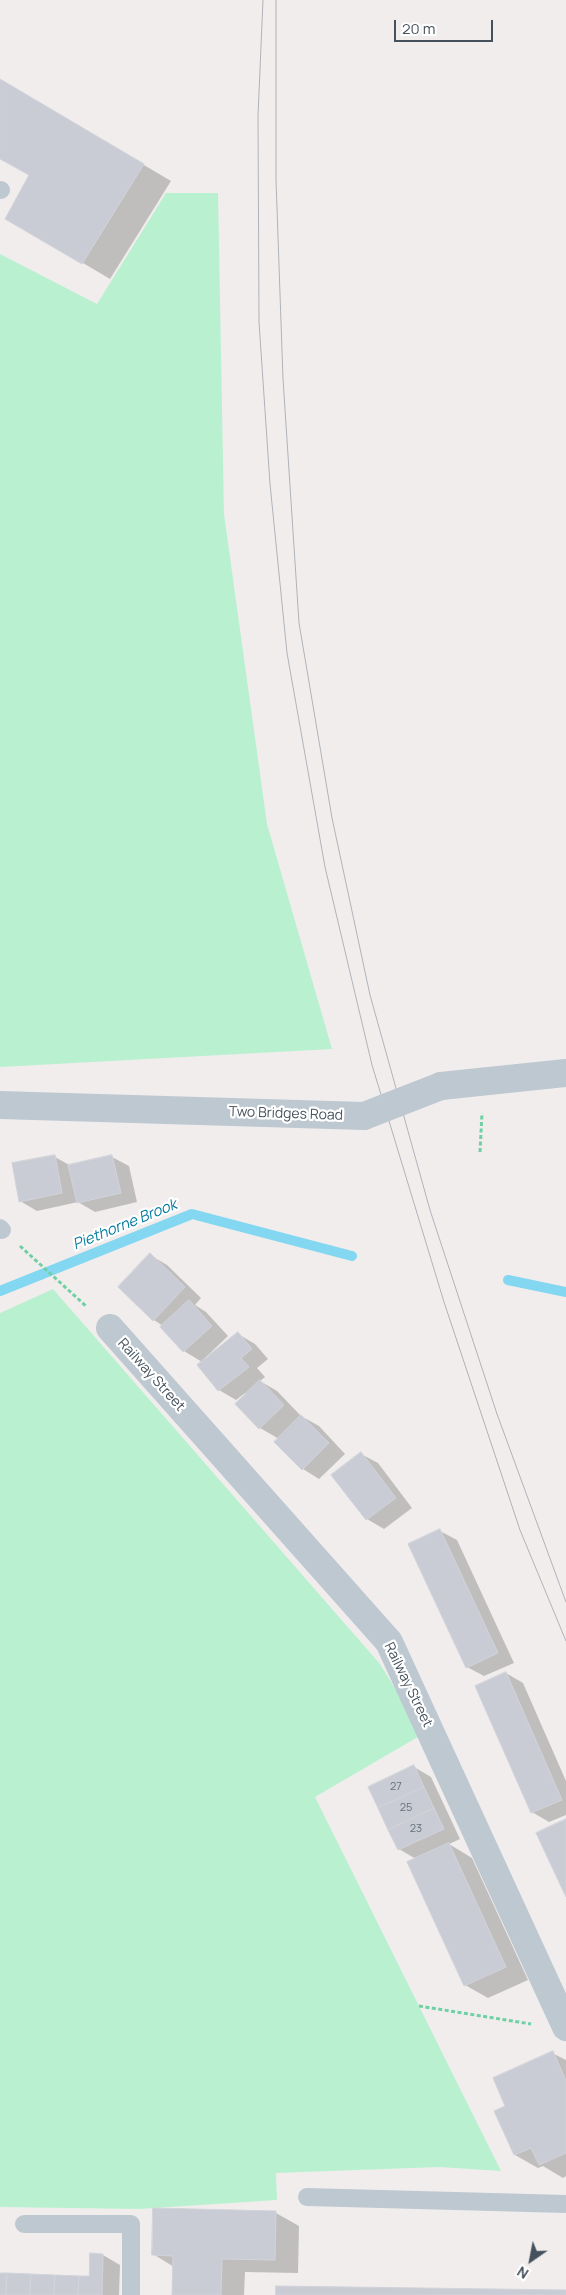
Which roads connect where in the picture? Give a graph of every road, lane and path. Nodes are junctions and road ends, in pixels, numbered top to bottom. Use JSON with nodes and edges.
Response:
{"nodes":[{"id":1,"x":566,"y":1073,"type":"edge"},
{"id":2,"x":0,"y":1105,"type":"edge"},
{"id":3,"x":482,"y":1109,"type":"dead end"},
{"id":4,"x":480,"y":1152,"type":"dead end"},
{"id":5,"x":30,"y":1255,"type":"dead end"},
{"id":6,"x":65,"y":1286,"type":"dead end"},
{"id":7,"x":110,"y":1328,"type":"dead end"},
{"id":8,"x":419,"y":2006,"type":"dead end"},
{"id":9,"x":537,"y":2025,"type":"dead end"},
{"id":10,"x":566,"y":2027,"type":"edge"},
{"id":11,"x":307,"y":2197,"type":"dead end"},
{"id":12,"x":566,"y":2204,"type":"edge"},
{"id":13,"x":24,"y":2224,"type":"dead end"},
{"id":14,"x":132,"y":2295,"type":"edge"}],
"edges":[{"from":1,"to":2,"type":"street","name":"Two Bridges Road","bridge":true},
{"from":3,"to":4,"type":"path"},
{"from":5,"to":6,"type":"path"},
{"from":7,"to":10,"type":"street","name":"Railway Street"},
{"from":8,"to":9,"type":"path"},
{"from":11,"to":12,"type":"lane"},
{"from":13,"to":14,"type":"lane"}]}
